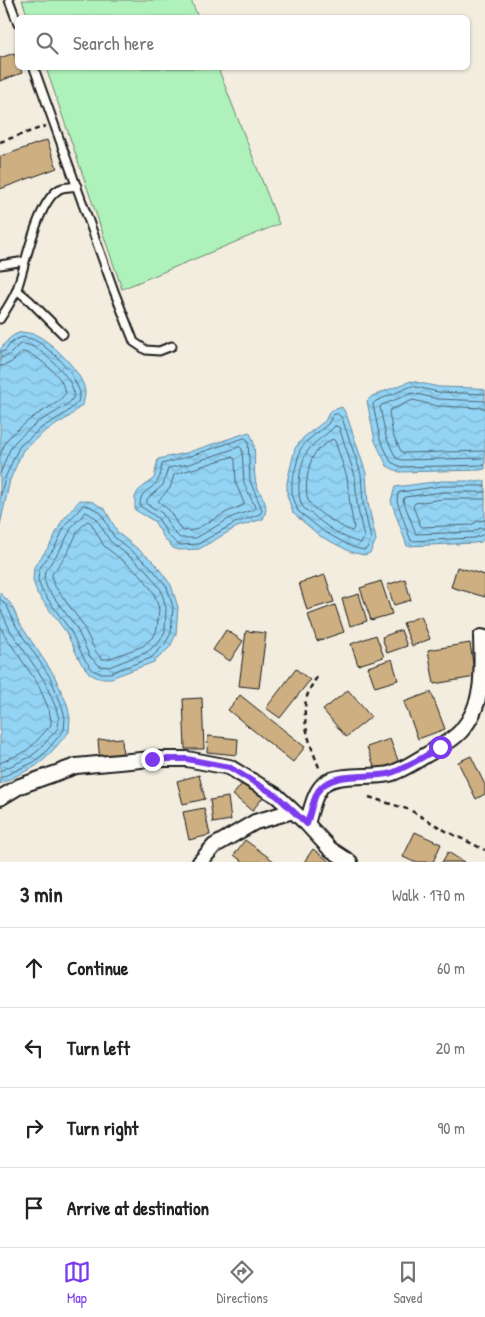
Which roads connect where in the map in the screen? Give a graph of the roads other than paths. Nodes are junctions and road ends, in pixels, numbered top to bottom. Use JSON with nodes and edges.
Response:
{"nodes":[{"id":1,"x":9,"y":0,"type":"edge"},
{"id":2,"x":15,"y":16,"type":"edge"},
{"id":3,"x":35,"y":70,"type":"edge"},
{"id":4,"x":77,"y":186,"type":"junction"},
{"id":5,"x":25,"y":261,"type":"junction"},
{"id":6,"x":0,"y":265,"type":"edge"},
{"id":7,"x":17,"y":290,"type":"junction"},
{"id":8,"x":0,"y":319,"type":"edge"},
{"id":9,"x":63,"y":334,"type":"dead end"},
{"id":10,"x":172,"y":346,"type":"dead end"},
{"id":11,"x":485,"y":638,"type":"edge"},
{"id":12,"x":0,"y":798,"type":"edge"},
{"id":13,"x":293,"y":811,"type":"junction"},
{"id":14,"x":307,"y":824,"type":"junction"},
{"id":15,"x":200,"y":862,"type":"edge"},
{"id":16,"x":350,"y":862,"type":"edge"}],
"edges":[{"from":1,"to":2,"type":"lane"},
{"from":3,"to":4,"type":"lane"},
{"from":4,"to":5,"type":"lane"},
{"from":4,"to":10,"type":"lane"},
{"from":5,"to":6,"type":"lane"},
{"from":5,"to":7,"type":"lane"},
{"from":7,"to":8,"type":"lane"},
{"from":7,"to":9,"type":"lane"},
{"from":11,"to":14,"type":"street"},
{"from":12,"to":13,"type":"street"},
{"from":13,"to":14,"type":"street"},
{"from":13,"to":15,"type":"street"},
{"from":14,"to":16,"type":"street"}]}
